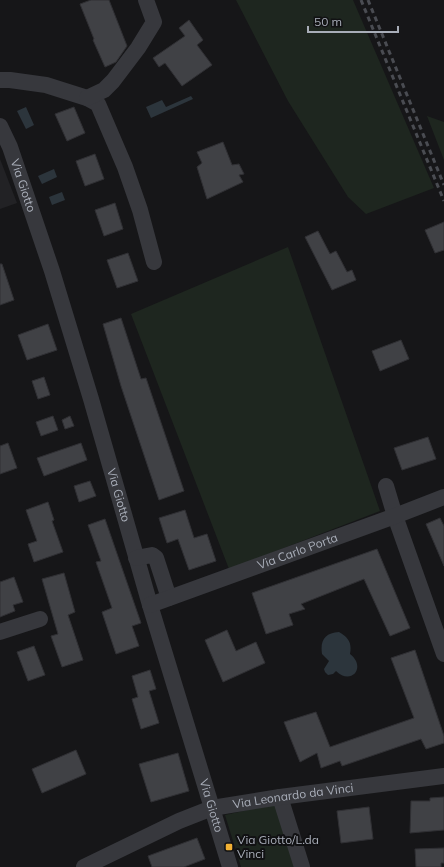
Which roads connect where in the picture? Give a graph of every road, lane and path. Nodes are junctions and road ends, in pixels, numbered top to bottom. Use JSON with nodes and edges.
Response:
{"nodes":[{"id":1,"x":146,"y":0,"type":"edge"},
{"id":2,"x":0,"y":80,"type":"edge"},
{"id":3,"x":88,"y":98,"type":"junction"},
{"id":4,"x":0,"y":126,"type":"edge"},
{"id":5,"x":154,"y":262,"type":"dead end"},
{"id":6,"x":386,"y":486,"type":"dead end"},
{"id":7,"x":444,"y":497,"type":"edge"},
{"id":8,"x":395,"y":516,"type":"junction"},
{"id":9,"x":136,"y":558,"type":"junction"},
{"id":10,"x":169,"y":598,"type":"junction"},
{"id":11,"x":150,"y":605,"type":"junction"},
{"id":12,"x":40,"y":619,"type":"dead end"},
{"id":13,"x":0,"y":632,"type":"edge"},
{"id":14,"x":443,"y":646,"type":"edge"},
{"id":15,"x":444,"y":776,"type":"edge"},
{"id":16,"x":280,"y":796,"type":"junction"},
{"id":17,"x":212,"y":808,"type":"junction"},
{"id":18,"x":105,"y":862,"type":"edge"},
{"id":19,"x":84,"y":867,"type":"edge"},
{"id":20,"x":230,"y":867,"type":"edge"},
{"id":21,"x":302,"y":867,"type":"edge"}],
"edges":[{"from":1,"to":3,"type":"street"},
{"from":2,"to":3,"type":"street"},
{"from":3,"to":5,"type":"street"},
{"from":4,"to":9,"type":"street","name":"Via Giotto"},
{"from":6,"to":8,"type":"street"},
{"from":7,"to":8,"type":"street","name":"Via Carlo Porta"},
{"from":8,"to":10,"type":"street","name":"Via Carlo Porta"},
{"from":8,"to":14,"type":"street"},
{"from":9,"to":10,"type":"street"},
{"from":9,"to":11,"type":"street","name":"Via Giotto"},
{"from":10,"to":11,"type":"street","name":"Via Carlo Porta"},
{"from":11,"to":17,"type":"street","name":"Via Giotto"},
{"from":12,"to":13,"type":"street"},
{"from":15,"to":16,"type":"street","name":"Via Leonardo da Vinci"},
{"from":16,"to":17,"type":"street","name":"Via Leonardo da Vinci"},
{"from":16,"to":21,"type":"street"},
{"from":17,"to":18,"type":"street","name":"Via Leonardo da Vinci"},
{"from":17,"to":20,"type":"street","name":"Via Giotto"},
{"from":18,"to":19,"type":"street","name":"Via Leonardo da Vinci"}]}
